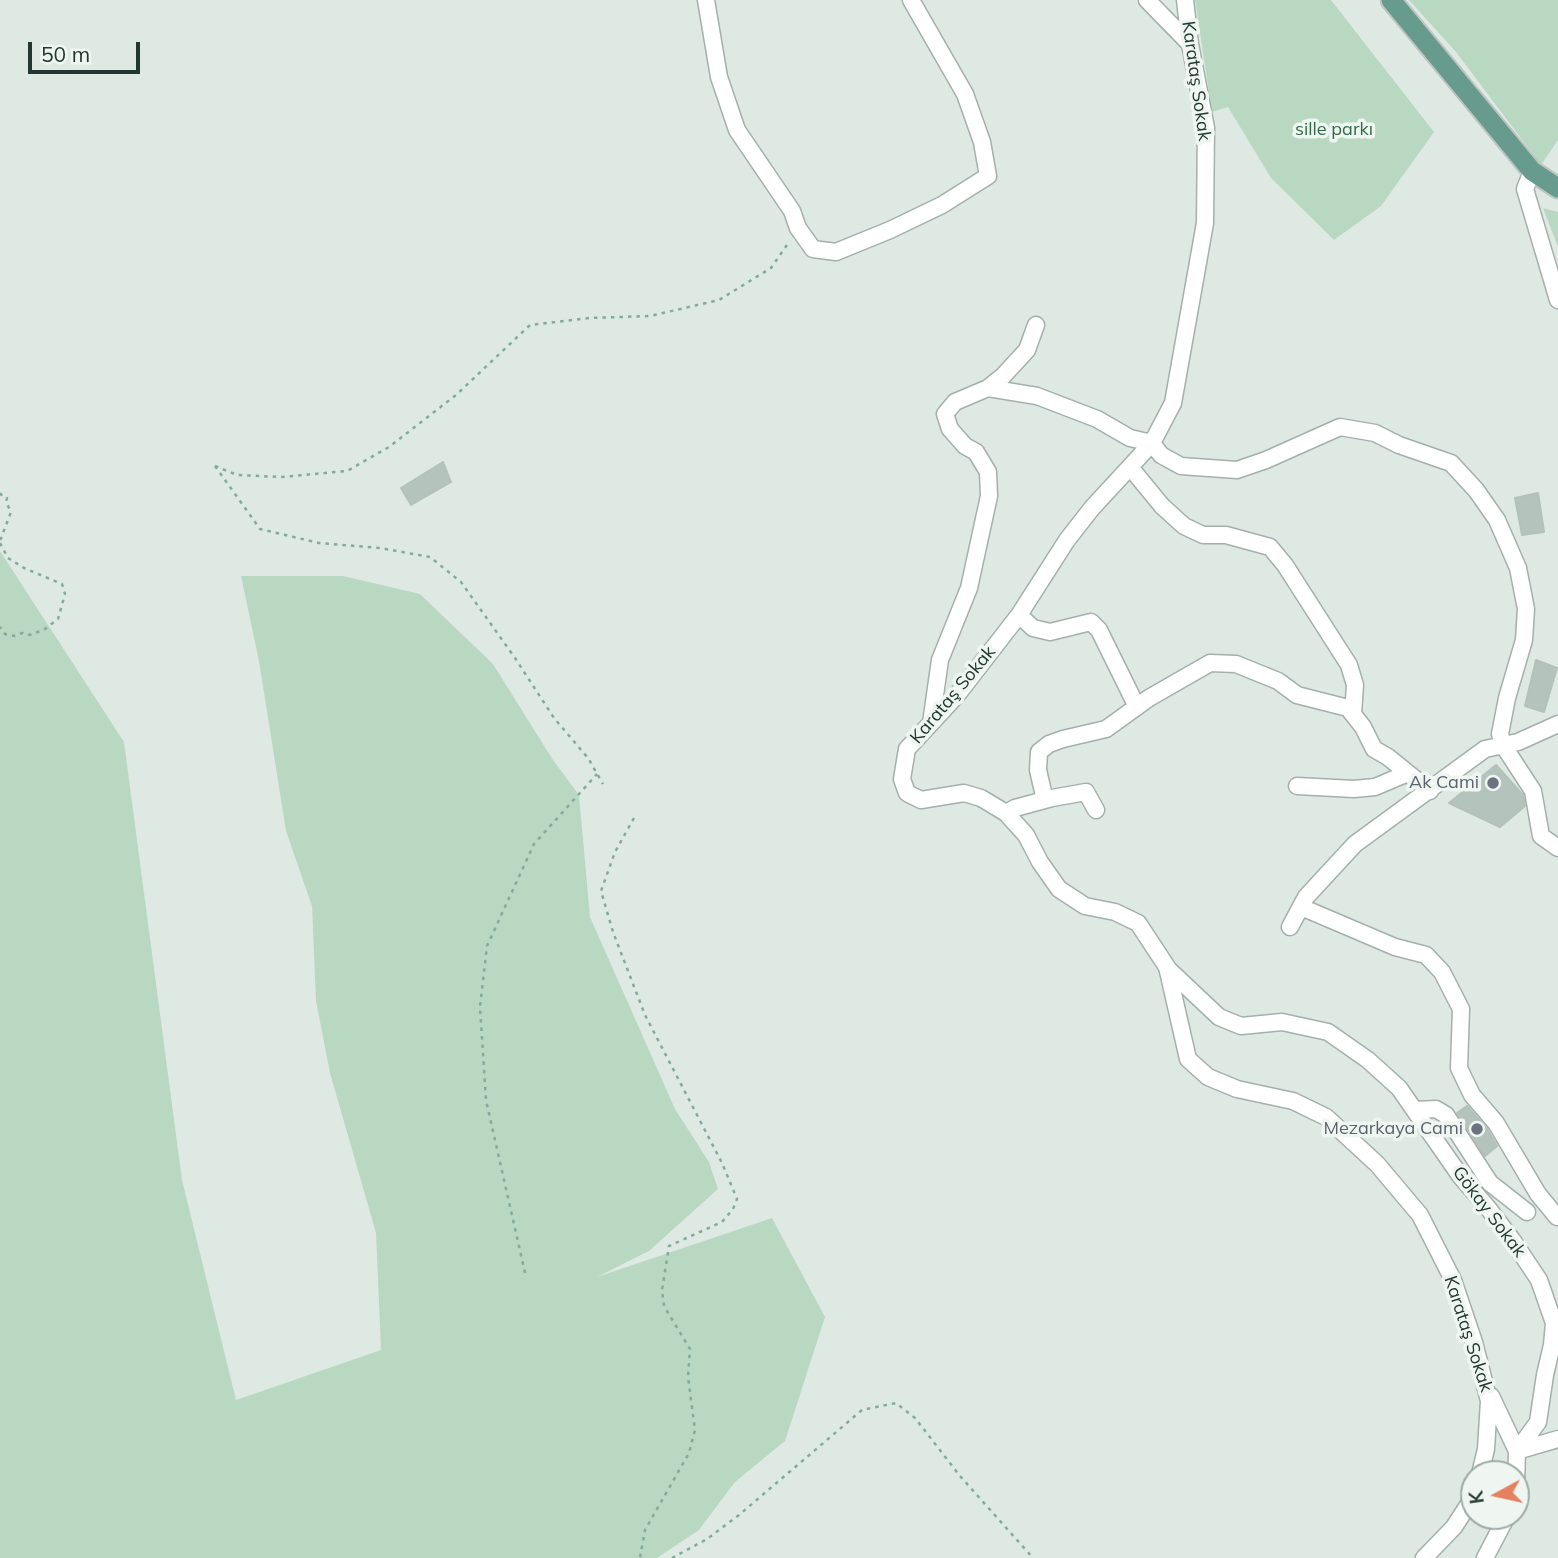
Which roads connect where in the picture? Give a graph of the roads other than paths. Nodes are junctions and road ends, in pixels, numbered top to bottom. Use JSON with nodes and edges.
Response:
{"nodes":[{"id":1,"x":706,"y":0,"type":"edge"},
{"id":2,"x":911,"y":0,"type":"edge"},
{"id":3,"x":1147,"y":0,"type":"edge"},
{"id":4,"x":1185,"y":0,"type":"edge"},
{"id":5,"x":1391,"y":0,"type":"edge"},
{"id":6,"x":1190,"y":44,"type":"junction"},
{"id":7,"x":1532,"y":171,"type":"junction"},
{"id":8,"x":1558,"y":188,"type":"edge"},
{"id":9,"x":1558,"y":300,"type":"edge"},
{"id":10,"x":1035,"y":325,"type":"dead end"},
{"id":11,"x":988,"y":388,"type":"junction"},
{"id":12,"x":1152,"y":443,"type":"junction"},
{"id":13,"x":1130,"y":467,"type":"junction"},
{"id":14,"x":1019,"y":615,"type":"junction"},
{"id":15,"x":1137,"y":708,"type":"junction"},
{"id":16,"x":1353,"y":714,"type":"junction"},
{"id":17,"x":931,"y":723,"type":"junction"},
{"id":18,"x":1558,"y":724,"type":"edge"},
{"id":19,"x":1503,"y":745,"type":"junction"},
{"id":20,"x":1408,"y":773,"type":"junction"},
{"id":21,"x":1297,"y":786,"type":"dead end"},
{"id":22,"x":1430,"y":791,"type":"junction"},
{"id":23,"x":1045,"y":800,"type":"junction"},
{"id":24,"x":1096,"y":810,"type":"dead end"},
{"id":25,"x":1006,"y":813,"type":"junction"},
{"id":26,"x":1558,"y":848,"type":"edge"},
{"id":27,"x":1301,"y":907,"type":"junction"},
{"id":28,"x":1290,"y":927,"type":"dead end"},
{"id":29,"x":1167,"y":967,"type":"junction"},
{"id":30,"x":1415,"y":1110,"type":"junction"},
{"id":31,"x":1489,"y":1208,"type":"junction"},
{"id":32,"x":1527,"y":1212,"type":"junction"},
{"id":33,"x":1557,"y":1218,"type":"edge"},
{"id":34,"x":1484,"y":1381,"type":"junction"},
{"id":35,"x":1558,"y":1439,"type":"edge"},
{"id":36,"x":1517,"y":1451,"type":"junction"},
{"id":37,"x":1483,"y":1460,"type":"edge"},
{"id":38,"x":1517,"y":1460,"type":"edge"},
{"id":39,"x":1460,"y":1518,"type":"edge"},
{"id":40,"x":1500,"y":1530,"type":"edge"},
{"id":41,"x":1424,"y":1558,"type":"edge"},
{"id":42,"x":1485,"y":1558,"type":"edge"}],
"edges":[{"from":1,"to":2,"type":"street"},
{"from":3,"to":6,"type":"street"},
{"from":4,"to":6,"type":"street","name":"Karataş Sokak"},
{"from":5,"to":7,"type":"main road"},
{"from":6,"to":12,"type":"street","name":"Karataş Sokak"},
{"from":7,"to":8,"type":"main road"},
{"from":7,"to":9,"type":"street"},
{"from":10,"to":11,"type":"street"},
{"from":11,"to":12,"type":"street"},
{"from":11,"to":17,"type":"street"},
{"from":12,"to":13,"type":"street","name":"Karataş Sokak"},
{"from":12,"to":19,"type":"street"},
{"from":13,"to":14,"type":"street","name":"Karataş Sokak"},
{"from":13,"to":16,"type":"street"},
{"from":14,"to":15,"type":"street"},
{"from":14,"to":17,"type":"street","name":"Karataş Sokak"},
{"from":15,"to":16,"type":"street"},
{"from":15,"to":23,"type":"street"},
{"from":16,"to":20,"type":"street"},
{"from":17,"to":25,"type":"street","name":"Karataş Sokak"},
{"from":18,"to":19,"type":"street"},
{"from":19,"to":22,"type":"street"},
{"from":19,"to":26,"type":"street"},
{"from":20,"to":21,"type":"street"},
{"from":20,"to":22,"type":"street"},
{"from":22,"to":27,"type":"street"},
{"from":23,"to":24,"type":"street"},
{"from":23,"to":25,"type":"street"},
{"from":25,"to":29,"type":"street","name":"Karataş Sokak"},
{"from":27,"to":28,"type":"street"},
{"from":27,"to":33,"type":"street"},
{"from":29,"to":30,"type":"street","name":"Gökay Sokak"},
{"from":29,"to":34,"type":"street","name":"Karataş Sokak"},
{"from":30,"to":31,"type":"street","name":"Gökay Sokak"},
{"from":30,"to":32,"type":"street"},
{"from":31,"to":32,"type":"street"},
{"from":31,"to":36,"type":"street","name":"Gökay Sokak"},
{"from":32,"to":33,"type":"street"},
{"from":34,"to":36,"type":"street"},
{"from":34,"to":37,"type":"street","name":"Karataş Sokak"},
{"from":35,"to":36,"type":"street"},
{"from":36,"to":38,"type":"street"},
{"from":39,"to":41,"type":"street"},
{"from":40,"to":42,"type":"street"}]}
